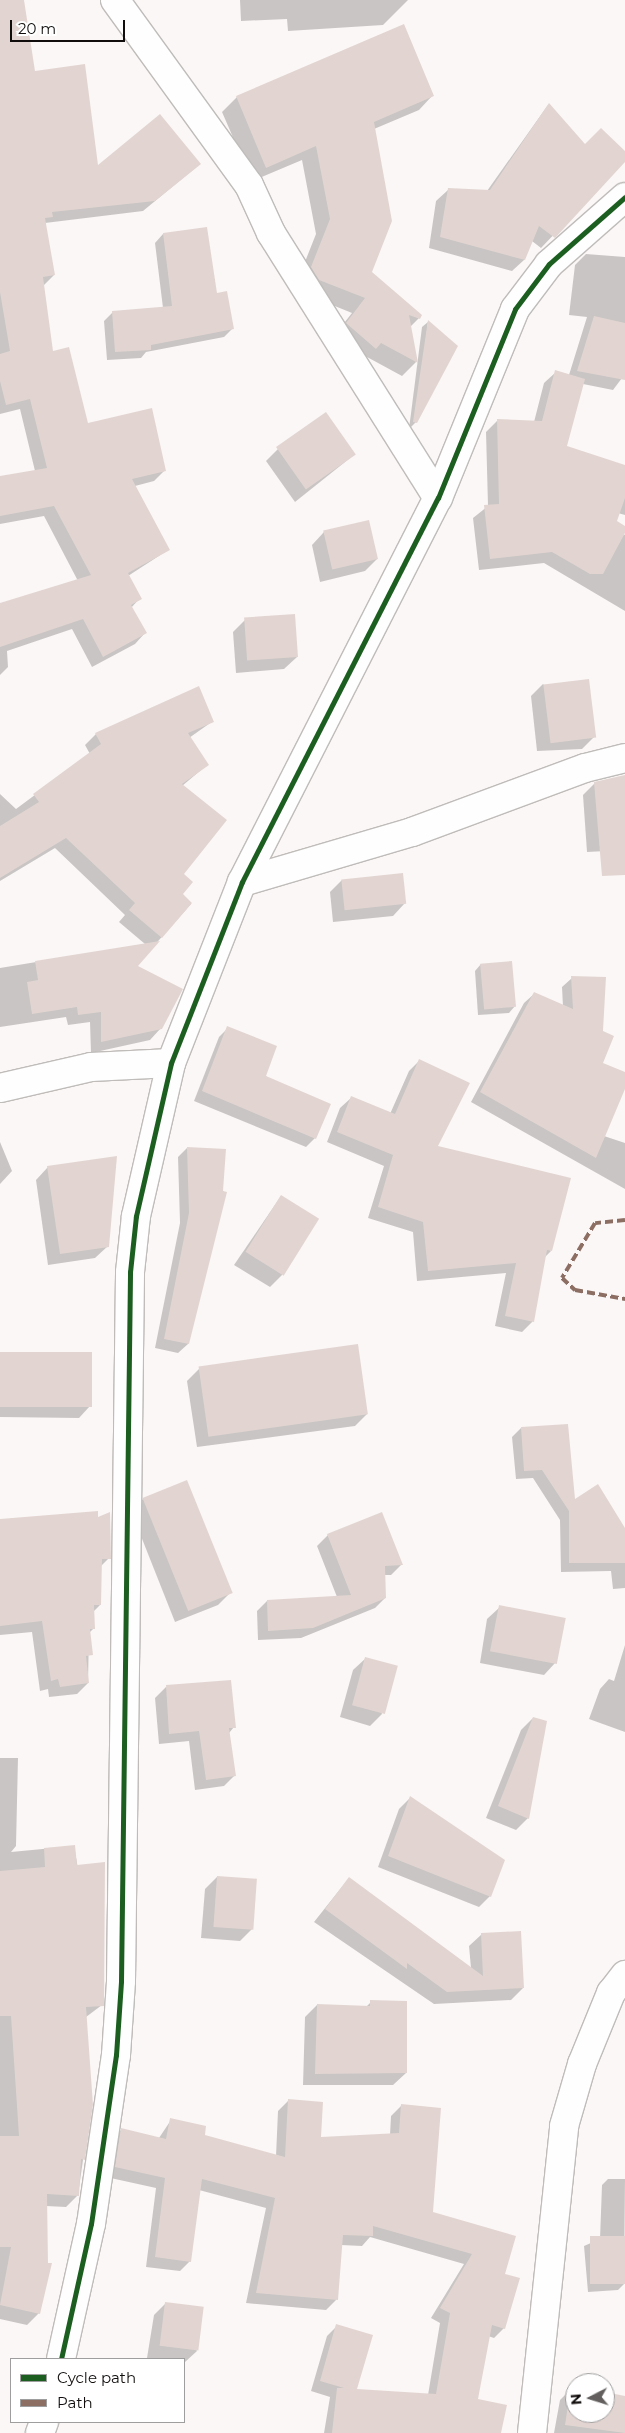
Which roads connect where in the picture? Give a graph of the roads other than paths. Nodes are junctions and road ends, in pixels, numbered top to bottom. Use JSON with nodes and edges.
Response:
{"nodes":[{"id":1,"x":115,"y":0,"type":"edge"},
{"id":2,"x":625,"y":197,"type":"edge"},
{"id":3,"x":438,"y":498,"type":"junction"},
{"id":4,"x":625,"y":758,"type":"edge"},
{"id":5,"x":242,"y":882,"type":"junction"},
{"id":6,"x":171,"y":1063,"type":"junction"},
{"id":7,"x":0,"y":1088,"type":"edge"},
{"id":8,"x":625,"y":1975,"type":"edge"},
{"id":9,"x":62,"y":2358,"type":"edge"},
{"id":10,"x":532,"y":2433,"type":"edge"}],
"edges":[{"from":1,"to":3,"type":"street"},
{"from":2,"to":3,"type":"street"},
{"from":3,"to":5,"type":"street"},
{"from":4,"to":5,"type":"street"},
{"from":5,"to":6,"type":"street"},
{"from":6,"to":7,"type":"street"},
{"from":6,"to":9,"type":"street"},
{"from":8,"to":10,"type":"street"}]}
